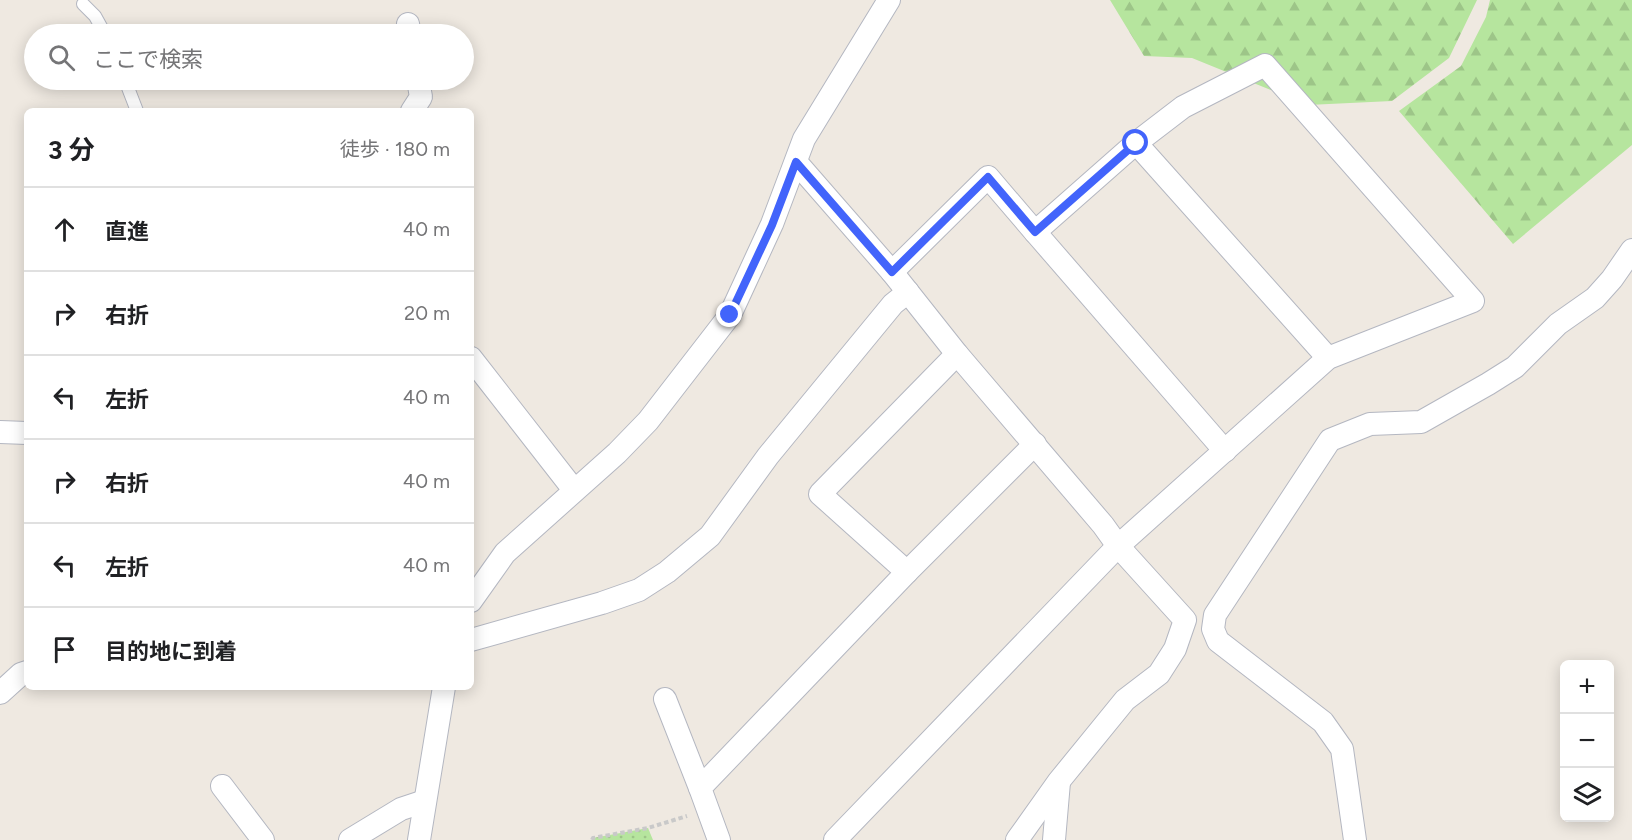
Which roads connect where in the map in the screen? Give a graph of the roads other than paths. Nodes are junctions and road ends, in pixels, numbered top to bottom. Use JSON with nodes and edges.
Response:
{"nodes":[{"id":1,"x":889,"y":0,"type":"edge"},
{"id":2,"x":83,"y":4,"type":"dead end"},
{"id":3,"x":99,"y":24,"type":"edge"},
{"id":4,"x":129,"y":90,"type":"edge"},
{"id":5,"x":420,"y":90,"type":"edge"},
{"id":6,"x":136,"y":108,"type":"edge"},
{"id":7,"x":414,"y":108,"type":"edge"},
{"id":8,"x":1136,"y":143,"type":"junction"},
{"id":9,"x":796,"y":162,"type":"junction"},
{"id":10,"x":1035,"y":232,"type":"junction"},
{"id":11,"x":1632,"y":250,"type":"edge"},
{"id":12,"x":892,"y":272,"type":"junction"},
{"id":13,"x":908,"y":292,"type":"junction"},
{"id":14,"x":957,"y":354,"type":"junction"},
{"id":15,"x":1328,"y":358,"type":"junction"},
{"id":16,"x":474,"y":362,"type":"edge"},
{"id":17,"x":0,"y":432,"type":"edge"},
{"id":18,"x":24,"y":433,"type":"edge"},
{"id":19,"x":1035,"y":444,"type":"junction"},
{"id":20,"x":1224,"y":452,"type":"junction"},
{"id":21,"x":574,"y":490,"type":"junction"},
{"id":22,"x":1118,"y":546,"type":"junction"},
{"id":23,"x":907,"y":572,"type":"junction"},
{"id":24,"x":474,"y":595,"type":"edge"},
{"id":25,"x":474,"y":639,"type":"edge"},
{"id":26,"x":24,"y":673,"type":"edge"},
{"id":27,"x":444,"y":690,"type":"edge"},
{"id":28,"x":0,"y":693,"type":"edge"},
{"id":29,"x":665,"y":699,"type":"dead end"},
{"id":30,"x":1059,"y":781,"type":"junction"},
{"id":31,"x":222,"y":786,"type":"dead end"},
{"id":32,"x":700,"y":788,"type":"junction"},
{"id":33,"x":425,"y":801,"type":"junction"},
{"id":34,"x":263,"y":840,"type":"edge"},
{"id":35,"x":350,"y":840,"type":"edge"},
{"id":36,"x":419,"y":840,"type":"edge"},
{"id":37,"x":719,"y":840,"type":"edge"},
{"id":38,"x":835,"y":840,"type":"edge"},
{"id":39,"x":1017,"y":840,"type":"edge"},
{"id":40,"x":1054,"y":840,"type":"edge"},
{"id":41,"x":1355,"y":840,"type":"edge"}],
"edges":[{"from":1,"to":9,"type":"street"},
{"from":2,"to":3,"type":"lane"},
{"from":4,"to":6,"type":"lane"},
{"from":5,"to":7,"type":"street"},
{"from":8,"to":10,"type":"street"},
{"from":8,"to":15,"type":"street"},
{"from":8,"to":15,"type":"street"},
{"from":9,"to":12,"type":"street"},
{"from":9,"to":21,"type":"street"},
{"from":10,"to":12,"type":"street"},
{"from":10,"to":20,"type":"street"},
{"from":11,"to":41,"type":"street"},
{"from":12,"to":13,"type":"street"},
{"from":13,"to":14,"type":"street"},
{"from":13,"to":25,"type":"street"},
{"from":14,"to":19,"type":"street"},
{"from":14,"to":23,"type":"street"},
{"from":15,"to":20,"type":"street"},
{"from":16,"to":21,"type":"street"},
{"from":17,"to":18,"type":"street"},
{"from":19,"to":22,"type":"street"},
{"from":19,"to":23,"type":"street"},
{"from":20,"to":22,"type":"street"},
{"from":21,"to":24,"type":"street"},
{"from":22,"to":30,"type":"street"},
{"from":22,"to":38,"type":"street"},
{"from":23,"to":32,"type":"street"},
{"from":26,"to":28,"type":"street"},
{"from":27,"to":33,"type":"street"},
{"from":29,"to":32,"type":"street"},
{"from":30,"to":39,"type":"street"},
{"from":30,"to":40,"type":"street"},
{"from":31,"to":34,"type":"street"},
{"from":32,"to":37,"type":"street"},
{"from":33,"to":35,"type":"street"},
{"from":33,"to":36,"type":"street"}]}
